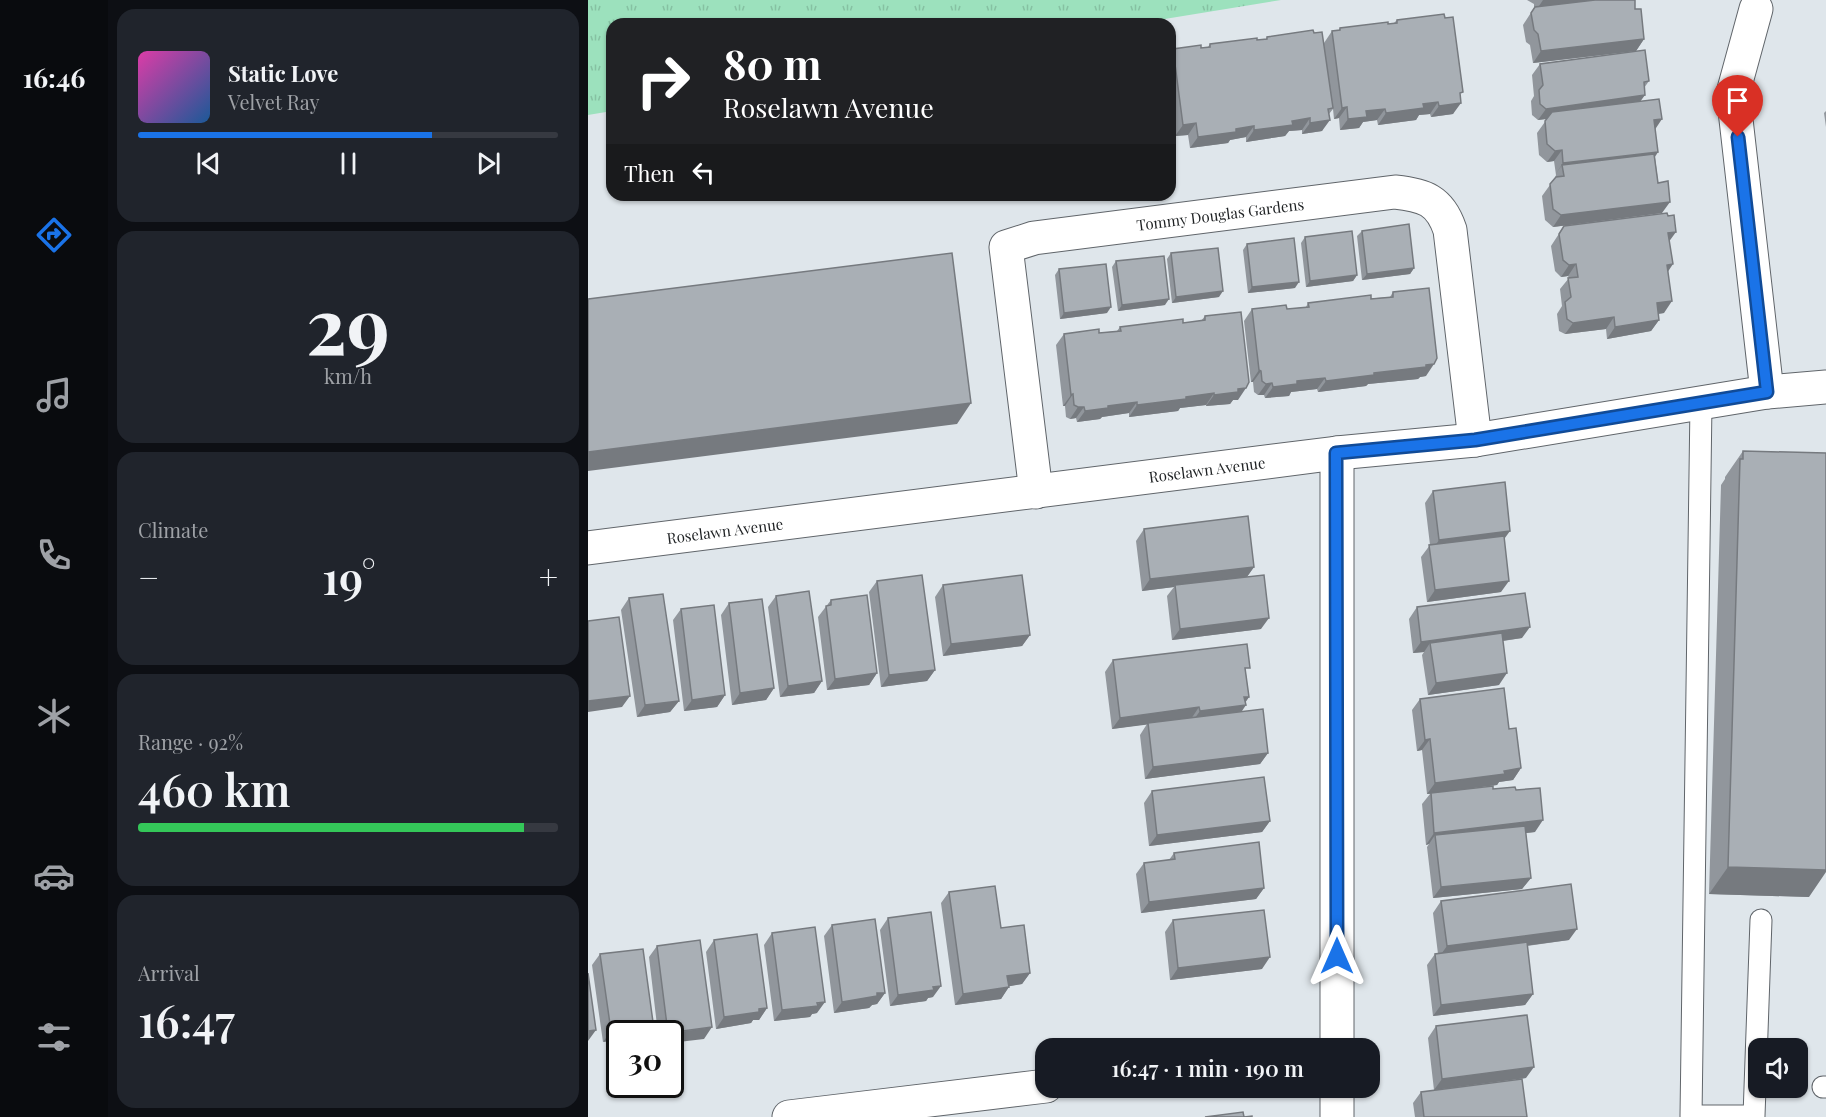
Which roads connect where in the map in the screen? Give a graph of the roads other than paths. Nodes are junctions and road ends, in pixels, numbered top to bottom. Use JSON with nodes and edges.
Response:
{"nodes":[{"id":1,"x":1756,"y":9,"type":"dead end"},
{"id":2,"x":1826,"y":387,"type":"edge"},
{"id":3,"x":1767,"y":392,"type":"junction"},
{"id":4,"x":1701,"y":403,"type":"junction"},
{"id":5,"x":1475,"y":440,"type":"junction"},
{"id":6,"x":1336,"y":453,"type":"junction"},
{"id":7,"x":1035,"y":492,"type":"junction"},
{"id":8,"x":588,"y":548,"type":"edge"},
{"id":9,"x":1761,"y":920,"type":"dead end"},
{"id":10,"x":1337,"y":1038,"type":"edge"},
{"id":11,"x":1035,"y":1087,"type":"edge"},
{"id":12,"x":1337,"y":1098,"type":"edge"},
{"id":13,"x":789,"y":1117,"type":"edge"},
{"id":14,"x":1337,"y":1117,"type":"edge"}],
"edges":[{"from":1,"to":3,"type":"street"},
{"from":2,"to":3,"type":"street","name":"Roselawn Avenue"},
{"from":3,"to":4,"type":"street","name":"Roselawn Avenue"},
{"from":4,"to":5,"type":"street","name":"Roselawn Avenue"},
{"from":4,"to":9,"type":"lane"},
{"from":5,"to":6,"type":"street","name":"Roselawn Avenue"},
{"from":5,"to":7,"type":"street","name":"Tommy Douglas Gardens"},
{"from":6,"to":7,"type":"street","name":"Roselawn Avenue"},
{"from":6,"to":10,"type":"street"},
{"from":7,"to":8,"type":"street","name":"Roselawn Avenue"},
{"from":11,"to":13,"type":"street"},
{"from":12,"to":14,"type":"street"}]}
